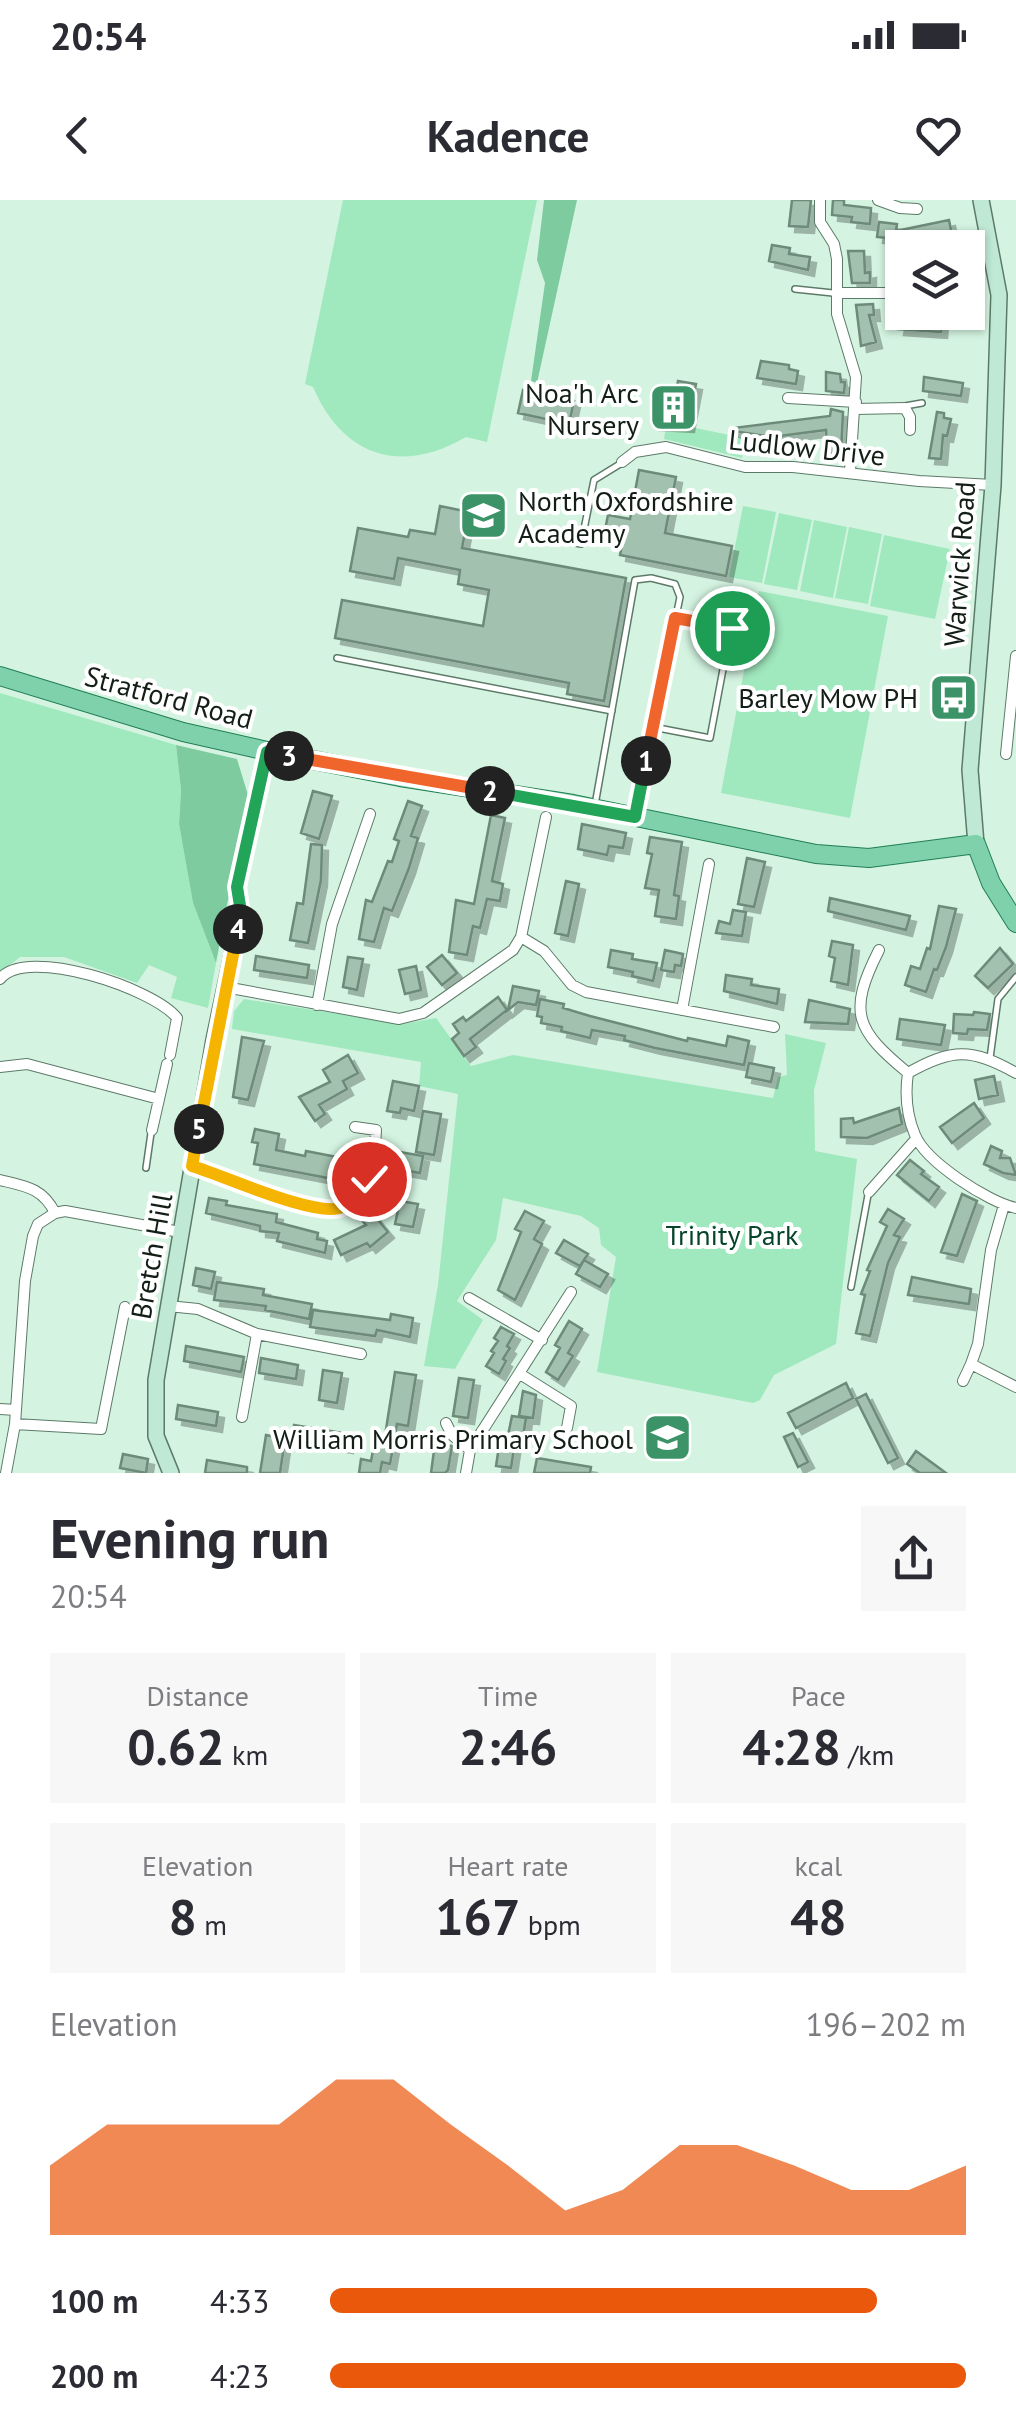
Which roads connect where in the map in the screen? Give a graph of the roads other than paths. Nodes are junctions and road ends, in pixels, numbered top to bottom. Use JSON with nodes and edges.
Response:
{"nodes":[{"id":1,"x":820,"y":200,"type":"edge"},
{"id":2,"x":878,"y":200,"type":"edge"},
{"id":3,"x":981,"y":200,"type":"edge"},
{"id":4,"x":917,"y":210,"type":"dead end"},
{"id":5,"x":796,"y":289,"type":"dead end"},
{"id":6,"x":885,"y":293,"type":"edge"},
{"id":7,"x":836,"y":294,"type":"junction"},
{"id":8,"x":788,"y":398,"type":"dead end"},
{"id":9,"x":922,"y":404,"type":"dead end"},
{"id":10,"x":856,"y":405,"type":"junction"},
{"id":11,"x":902,"y":407,"type":"junction"},
{"id":12,"x":910,"y":430,"type":"dead end"},
{"id":13,"x":622,"y":462,"type":"joint"},
{"id":14,"x":850,"y":472,"type":"junction"},
{"id":15,"x":993,"y":485,"type":"junction"},
{"id":16,"x":527,"y":534,"type":"dead end"},
{"id":17,"x":675,"y":618,"type":"junction"},
{"id":18,"x":1015,"y":642,"type":"edge"},
{"id":19,"x":1015,"y":656,"type":"edge"},
{"id":20,"x":336,"y":658,"type":"dead end"},
{"id":21,"x":0,"y":676,"type":"edge"},
{"id":22,"x":612,"y":711,"type":"junction"},
{"id":23,"x":653,"y":728,"type":"junction"},
{"id":24,"x":267,"y":752,"type":"junction"},
{"id":25,"x":1006,"y":754,"type":"dead end"},
{"id":26,"x":594,"y":808,"type":"junction"},
{"id":27,"x":370,"y":814,"type":"dead end"},
{"id":28,"x":546,"y":816,"type":"dead end"},
{"id":29,"x":635,"y":817,"type":"junction"},
{"id":30,"x":976,"y":844,"type":"junction"},
{"id":31,"x":709,"y":864,"type":"dead end"},
{"id":32,"x":1016,"y":923,"type":"edge"},
{"id":33,"x":521,"y":937,"type":"junction"},
{"id":34,"x":879,"y":950,"type":"dead end"},
{"id":35,"x":1016,"y":976,"type":"edge"},
{"id":36,"x":0,"y":979,"type":"edge"},
{"id":37,"x":225,"y":988,"type":"junction"},
{"id":38,"x":317,"y":1005,"type":"junction"},
{"id":39,"x":682,"y":1010,"type":"junction"},
{"id":40,"x":774,"y":1027,"type":"dead end"},
{"id":41,"x":990,"y":1058,"type":"junction"},
{"id":42,"x":0,"y":1067,"type":"edge"},
{"id":43,"x":908,"y":1073,"type":"junction"},
{"id":44,"x":1016,"y":1073,"type":"edge"},
{"id":45,"x":159,"y":1099,"type":"junction"},
{"id":46,"x":355,"y":1126,"type":"dead end"},
{"id":47,"x":152,"y":1130,"type":"joint"},
{"id":48,"x":376,"y":1130,"type":"junction"},
{"id":49,"x":392,"y":1133,"type":"dead end"},
{"id":50,"x":916,"y":1139,"type":"junction"},
{"id":51,"x":192,"y":1166,"type":"junction"},
{"id":52,"x":146,"y":1168,"type":"dead end"},
{"id":53,"x":0,"y":1180,"type":"edge"},
{"id":54,"x":869,"y":1192,"type":"joint"},
{"id":55,"x":1010,"y":1206,"type":"edge"},
{"id":56,"x":55,"y":1213,"type":"junction"},
{"id":57,"x":180,"y":1232,"type":"junction"},
{"id":58,"x":851,"y":1287,"type":"dead end"},
{"id":59,"x":571,"y":1292,"type":"dead end"},
{"id":60,"x":469,"y":1298,"type":"dead end"},
{"id":61,"x":168,"y":1306,"type":"junction"},
{"id":62,"x":125,"y":1307,"type":"dead end"},
{"id":63,"x":257,"y":1334,"type":"junction"},
{"id":64,"x":542,"y":1340,"type":"junction"},
{"id":65,"x":360,"y":1354,"type":"dead end"},
{"id":66,"x":971,"y":1364,"type":"junction"},
{"id":67,"x":520,"y":1374,"type":"junction"},
{"id":68,"x":963,"y":1382,"type":"dead end"},
{"id":69,"x":1016,"y":1388,"type":"edge"},
{"id":70,"x":0,"y":1409,"type":"edge"},
{"id":71,"x":16,"y":1410,"type":"junction"},
{"id":72,"x":242,"y":1418,"type":"dead end"},
{"id":73,"x":15,"y":1424,"type":"junction"},
{"id":74,"x":446,"y":1424,"type":"dead end"},
{"id":75,"x":567,"y":1428,"type":"dead end"},
{"id":76,"x":470,"y":1450,"type":"junction"},
{"id":77,"x":6,"y":1473,"type":"edge"},
{"id":78,"x":171,"y":1473,"type":"edge"},
{"id":79,"x":466,"y":1473,"type":"edge"}],
"edges":[{"from":1,"to":7,"type":"street"},
{"from":2,"to":4,"type":"street"},
{"from":3,"to":15,"type":"street","name":"Warwick Road"},
{"from":5,"to":7,"type":"lane"},
{"from":6,"to":7,"type":"street"},
{"from":7,"to":10,"type":"street"},
{"from":8,"to":10,"type":"street"},
{"from":9,"to":11,"type":"lane"},
{"from":10,"to":11,"type":"street"},
{"from":10,"to":14,"type":"street"},
{"from":11,"to":12,"type":"street"},
{"from":13,"to":14,"type":"street","name":"Ludlow Drive"},
{"from":13,"to":16,"type":"lane"},
{"from":14,"to":15,"type":"street","name":"Ludlow Drive"},
{"from":15,"to":30,"type":"street","name":"Warwick Road"},
{"from":17,"to":22,"type":"lane"},
{"from":17,"to":23,"type":"lane"},
{"from":17,"to":23,"type":"lane"},
{"from":18,"to":19,"type":"street"},
{"from":19,"to":25,"type":"street"},
{"from":20,"to":22,"type":"lane"},
{"from":21,"to":24,"type":"main road","name":"Stratford Road"},
{"from":22,"to":26,"type":"lane"},
{"from":23,"to":29,"type":"lane"},
{"from":24,"to":26,"type":"main road","name":"Stratford Road"},
{"from":24,"to":37,"type":"street","name":"Bretch Hill"},
{"from":26,"to":29,"type":"main road","name":"Stratford Road"},
{"from":27,"to":38,"type":"street"},
{"from":28,"to":33,"type":"street"},
{"from":29,"to":30,"type":"main road","name":"Stratford Road"},
{"from":30,"to":32,"type":"main road","name":"Warwick Road"},
{"from":31,"to":39,"type":"street"},
{"from":33,"to":38,"type":"street"},
{"from":33,"to":39,"type":"street"},
{"from":34,"to":43,"type":"street"},
{"from":35,"to":41,"type":"lane"},
{"from":36,"to":45,"type":"street"},
{"from":37,"to":38,"type":"street"},
{"from":37,"to":51,"type":"street","name":"Bretch Hill"},
{"from":39,"to":40,"type":"street"},
{"from":41,"to":43,"type":"street"},
{"from":41,"to":44,"type":"street"},
{"from":42,"to":45,"type":"street"},
{"from":43,"to":50,"type":"street"},
{"from":45,"to":47,"type":"street"},
{"from":46,"to":48,"type":"street"},
{"from":47,"to":52,"type":"lane"},
{"from":48,"to":49,"type":"street"},
{"from":48,"to":51,"type":"street"},
{"from":50,"to":54,"type":"street"},
{"from":50,"to":55,"type":"street"},
{"from":51,"to":57,"type":"street","name":"Bretch Hill"},
{"from":53,"to":56,"type":"street"},
{"from":54,"to":58,"type":"lane"},
{"from":55,"to":66,"type":"street"},
{"from":56,"to":57,"type":"street"},
{"from":56,"to":71,"type":"street"},
{"from":57,"to":61,"type":"street","name":"Bretch Hill"},
{"from":59,"to":64,"type":"street"},
{"from":60,"to":64,"type":"street"},
{"from":61,"to":63,"type":"street"},
{"from":61,"to":78,"type":"street","name":"Bretch Hill"},
{"from":62,"to":73,"type":"street"},
{"from":63,"to":65,"type":"street"},
{"from":63,"to":72,"type":"street"},
{"from":64,"to":67,"type":"street"},
{"from":66,"to":68,"type":"street"},
{"from":66,"to":69,"type":"street"},
{"from":67,"to":75,"type":"street"},
{"from":67,"to":76,"type":"street"},
{"from":70,"to":71,"type":"street"},
{"from":71,"to":73,"type":"street"},
{"from":73,"to":77,"type":"street"},
{"from":74,"to":76,"type":"street"},
{"from":76,"to":79,"type":"street"}]}
